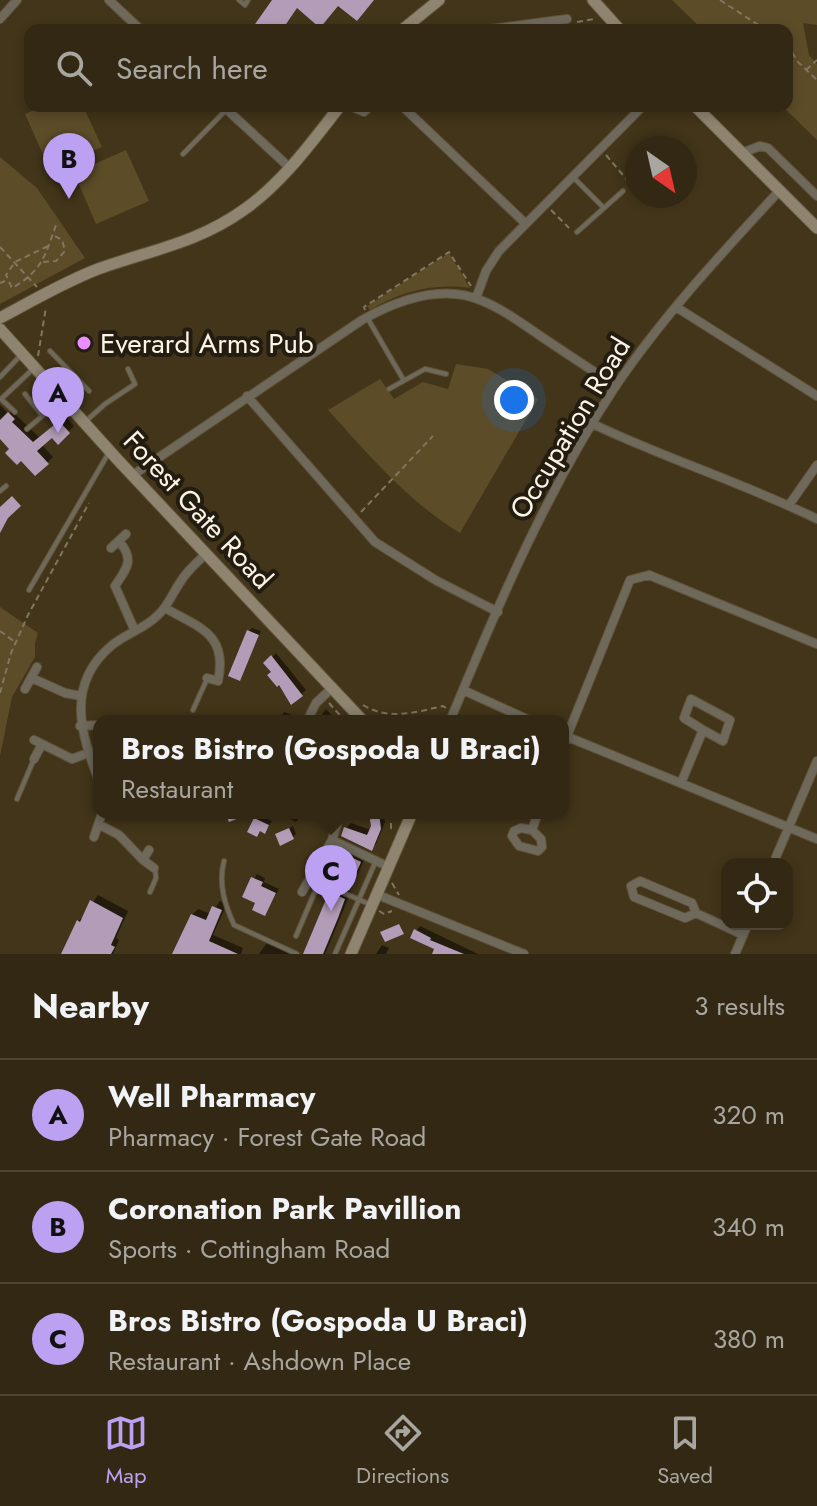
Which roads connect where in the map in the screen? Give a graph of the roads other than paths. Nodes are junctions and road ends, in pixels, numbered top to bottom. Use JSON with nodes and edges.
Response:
{"nodes":[{"id":1,"x":17,"y":0,"type":"edge"},
{"id":2,"x":109,"y":0,"type":"edge"},
{"id":3,"x":239,"y":0,"type":"edge"},
{"id":4,"x":248,"y":0,"type":"edge"},
{"id":5,"x":439,"y":0,"type":"edge"},
{"id":6,"x":593,"y":0,"type":"edge"},
{"id":7,"x":0,"y":19,"type":"edge"},
{"id":8,"x":567,"y":19,"type":"road end"},
{"id":9,"x":135,"y":24,"type":"edge"},
{"id":10,"x":409,"y":24,"type":"edge"},
{"id":11,"x":529,"y":24,"type":"edge"},
{"id":12,"x":614,"y":24,"type":"edge"},
{"id":13,"x":221,"y":112,"type":"edge"},
{"id":14,"x":229,"y":112,"type":"edge"},
{"id":15,"x":335,"y":112,"type":"edge"},
{"id":16,"x":408,"y":112,"type":"edge"},
{"id":17,"x":637,"y":112,"type":"edge"},
{"id":18,"x":701,"y":112,"type":"edge"},
{"id":19,"x":742,"y":153,"type":"junction"},
{"id":20,"x":183,"y":154,"type":"dead end"},
{"id":21,"x":290,"y":168,"type":"junction"},
{"id":22,"x":573,"y":176,"type":"junction"},
{"id":23,"x":780,"y":190,"type":"junction"},
{"id":24,"x":623,"y":191,"type":"road end"},
{"id":25,"x":817,"y":196,"type":"edge"},
{"id":26,"x":604,"y":208,"type":"junction"},
{"id":27,"x":525,"y":223,"type":"junction"},
{"id":28,"x":817,"y":228,"type":"edge"},
{"id":29,"x":577,"y":232,"type":"road end"},
{"id":30,"x":478,"y":294,"type":"junction"},
{"id":31,"x":676,"y":307,"type":"junction"},
{"id":32,"x":368,"y":317,"type":"junction"},
{"id":33,"x":0,"y":318,"type":"edge"},
{"id":34,"x":0,"y":329,"type":"edge"},
{"id":35,"x":50,"y":351,"type":"dead end"},
{"id":36,"x":21,"y":354,"type":"junction"},
{"id":37,"x":34,"y":367,"type":"junction"},
{"id":38,"x":128,"y":369,"type":"dead end"},
{"id":39,"x":446,"y":374,"type":"dead end"},
{"id":40,"x":0,"y":377,"type":"edge"},
{"id":41,"x":74,"y":377,"type":"junction"},
{"id":42,"x":403,"y":379,"type":"junction"},
{"id":43,"x":616,"y":386,"type":"junction"},
{"id":44,"x":389,"y":389,"type":"dead end"},
{"id":45,"x":89,"y":391,"type":"dead end"},
{"id":46,"x":25,"y":394,"type":"dead end"},
{"id":47,"x":60,"y":396,"type":"junction"},
{"id":48,"x":247,"y":396,"type":"junction"},
{"id":49,"x":817,"y":396,"type":"edge"},
{"id":50,"x":15,"y":412,"type":"dead end"},
{"id":51,"x":42,"y":415,"type":"junction"},
{"id":52,"x":84,"y":422,"type":"junction"},
{"id":53,"x":593,"y":424,"type":"junction"},
{"id":54,"x":27,"y":429,"type":"dead end"},
{"id":55,"x":111,"y":451,"type":"junction"},
{"id":56,"x":817,"y":465,"type":"edge"},
{"id":57,"x":133,"y":475,"type":"junction"},
{"id":58,"x":6,"y":486,"type":"dead end"},
{"id":59,"x":0,"y":491,"type":"edge"},
{"id":60,"x":789,"y":505,"type":"junction"},
{"id":61,"x":817,"y":519,"type":"edge"},
{"id":62,"x":126,"y":534,"type":"dead end"},
{"id":63,"x":119,"y":541,"type":"junction"},
{"id":64,"x":111,"y":548,"type":"dead end"},
{"id":65,"x":206,"y":554,"type":"junction"},
{"id":66,"x":29,"y":590,"type":"dead end"},
{"id":67,"x":165,"y":608,"type":"junction"},
{"id":68,"x":498,"y":612,"type":"junction"},
{"id":69,"x":135,"y":631,"type":"junction"},
{"id":70,"x":817,"y":644,"type":"edge"},
{"id":71,"x":37,"y":667,"type":"dead end"},
{"id":72,"x":32,"y":678,"type":"junction"},
{"id":73,"x":207,"y":678,"type":"joint"},
{"id":74,"x":25,"y":689,"type":"dead end"},
{"id":75,"x":463,"y":690,"type":"junction"},
{"id":76,"x":327,"y":693,"type":"junction"},
{"id":77,"x":81,"y":696,"type":"junction"},
{"id":78,"x":193,"y":710,"type":"dead end"},
{"id":79,"x":310,"y":715,"type":"edge"},
{"id":80,"x":355,"y":715,"type":"edge"},
{"id":81,"x":452,"y":715,"type":"edge"},
{"id":82,"x":518,"y":715,"type":"edge"},
{"id":83,"x":93,"y":725,"type":"edge"},
{"id":84,"x":80,"y":726,"type":"junction"},
{"id":85,"x":569,"y":727,"type":"edge"},
{"id":86,"x":703,"y":730,"type":"junction"},
{"id":87,"x":569,"y":741,"type":"edge"},
{"id":88,"x":88,"y":753,"type":"junction"},
{"id":89,"x":34,"y":759,"type":"joint"},
{"id":90,"x":817,"y":761,"type":"edge"},
{"id":91,"x":93,"y":766,"type":"edge"},
{"id":92,"x":681,"y":783,"type":"junction"},
{"id":93,"x":17,"y":799,"type":"dead end"},
{"id":94,"x":101,"y":819,"type":"edge"},
{"id":95,"x":339,"y":819,"type":"edge"},
{"id":96,"x":410,"y":819,"type":"edge"},
{"id":97,"x":536,"y":819,"type":"edge"},
{"id":98,"x":100,"y":825,"type":"junction"},
{"id":99,"x":789,"y":827,"type":"junction"},
{"id":100,"x":532,"y":830,"type":"dead end"},
{"id":101,"x":94,"y":837,"type":"dead end"},
{"id":102,"x":817,"y":839,"type":"edge"},
{"id":103,"x":332,"y":840,"type":"junction"},
{"id":104,"x":149,"y":850,"type":"dead end"},
{"id":105,"x":776,"y":858,"type":"edge"},
{"id":106,"x":143,"y":860,"type":"junction"},
{"id":107,"x":224,"y":861,"type":"dead end"},
{"id":108,"x":376,"y":861,"type":"junction"},
{"id":109,"x":389,"y":867,"type":"junction"},
{"id":110,"x":154,"y":868,"type":"joint"},
{"id":111,"x":150,"y":892,"type":"dead end"},
{"id":112,"x":302,"y":892,"type":"dead end"},
{"id":113,"x":359,"y":899,"type":"junction"},
{"id":114,"x":375,"y":900,"type":"junction"},
{"id":115,"x":696,"y":913,"type":"junction"},
{"id":116,"x":745,"y":930,"type":"edge"},
{"id":117,"x":743,"y":935,"type":"junction"},
{"id":118,"x":296,"y":936,"type":"dead end"},
{"id":119,"x":297,"y":954,"type":"edge"},
{"id":120,"x":335,"y":954,"type":"edge"},
{"id":121,"x":351,"y":954,"type":"edge"},
{"id":122,"x":524,"y":954,"type":"edge"},
{"id":123,"x":735,"y":954,"type":"edge"}],
"edges":[{"from":1,"to":7,"type":"street"},
{"from":2,"to":9,"type":"street"},
{"from":3,"to":4,"type":"lane"},
{"from":5,"to":10,"type":"street"},
{"from":6,"to":12,"type":"street"},
{"from":8,"to":11,"type":"street"},
{"from":13,"to":20,"type":"lane"},
{"from":14,"to":21,"type":"street"},
{"from":15,"to":21,"type":"street"},
{"from":16,"to":27,"type":"street"},
{"from":17,"to":22,"type":"street"},
{"from":18,"to":19,"type":"street"},
{"from":19,"to":23,"type":"street"},
{"from":19,"to":25,"type":"street"},
{"from":21,"to":33,"type":"street"},
{"from":22,"to":26,"type":"lane"},
{"from":22,"to":27,"type":"street"},
{"from":23,"to":28,"type":"street"},
{"from":23,"to":31,"type":"street","name":"Occupation Road"},
{"from":24,"to":26,"type":"lane"},
{"from":26,"to":29,"type":"lane"},
{"from":27,"to":30,"type":"street"},
{"from":30,"to":32,"type":"street"},
{"from":30,"to":43,"type":"street"},
{"from":31,"to":43,"type":"street","name":"Occupation Road"},
{"from":31,"to":49,"type":"street"},
{"from":32,"to":42,"type":"lane"},
{"from":32,"to":48,"type":"street"},
{"from":34,"to":36,"type":"street","name":"Forest Gate Road"},
{"from":35,"to":41,"type":"lane"},
{"from":36,"to":37,"type":"street","name":"Forest Gate Road"},
{"from":36,"to":40,"type":"lane"},
{"from":37,"to":47,"type":"street","name":"Forest Gate Road"},
{"from":37,"to":50,"type":"lane"},
{"from":38,"to":52,"type":"lane"},
{"from":39,"to":42,"type":"lane"},
{"from":41,"to":45,"type":"lane"},
{"from":41,"to":47,"type":"lane"},
{"from":42,"to":44,"type":"lane"},
{"from":43,"to":53,"type":"street","name":"Occupation Road"},
{"from":46,"to":51,"type":"lane"},
{"from":47,"to":51,"type":"lane"},
{"from":47,"to":52,"type":"street","name":"Forest Gate Road"},
{"from":48,"to":57,"type":"street"},
{"from":48,"to":68,"type":"street"},
{"from":51,"to":54,"type":"lane"},
{"from":52,"to":55,"type":"street","name":"Forest Gate Road"},
{"from":53,"to":60,"type":"street"},
{"from":53,"to":68,"type":"street","name":"Occupation Road"},
{"from":55,"to":57,"type":"street","name":"Forest Gate Road"},
{"from":55,"to":66,"type":"lane"},
{"from":56,"to":60,"type":"street"},
{"from":57,"to":65,"type":"street","name":"Forest Gate Road"},
{"from":58,"to":59,"type":"lane"},
{"from":60,"to":61,"type":"street"},
{"from":62,"to":63,"type":"street"},
{"from":63,"to":64,"type":"street"},
{"from":63,"to":69,"type":"street"},
{"from":65,"to":67,"type":"street"},
{"from":65,"to":76,"type":"street","name":"Forest Gate Road"},
{"from":67,"to":69,"type":"street"},
{"from":67,"to":73,"type":"street"},
{"from":68,"to":75,"type":"street","name":"Occupation Road"},
{"from":69,"to":77,"type":"street"},
{"from":70,"to":85,"type":"street"},
{"from":71,"to":72,"type":"street"},
{"from":72,"to":74,"type":"street"},
{"from":72,"to":77,"type":"street"},
{"from":73,"to":78,"type":"lane"},
{"from":75,"to":81,"type":"street","name":"Occupation Road"},
{"from":75,"to":82,"type":"street"},
{"from":76,"to":79,"type":"street"},
{"from":76,"to":80,"type":"street","name":"Forest Gate Road"},
{"from":77,"to":84,"type":"street"},
{"from":83,"to":84,"type":"street"},
{"from":84,"to":88,"type":"street"},
{"from":86,"to":86,"type":"street"},
{"from":86,"to":92,"type":"street"},
{"from":87,"to":92,"type":"street"},
{"from":88,"to":89,"type":"street"},
{"from":88,"to":91,"type":"street"},
{"from":89,"to":93,"type":"lane"},
{"from":90,"to":99,"type":"street"},
{"from":92,"to":99,"type":"street"},
{"from":94,"to":98,"type":"street"},
{"from":95,"to":103,"type":"street"},
{"from":96,"to":109,"type":"street"},
{"from":97,"to":100,"type":"street"},
{"from":98,"to":101,"type":"street"},
{"from":98,"to":106,"type":"street"},
{"from":99,"to":102,"type":"street"},
{"from":99,"to":105,"type":"street"},
{"from":103,"to":108,"type":"street"},
{"from":103,"to":112,"type":"street"},
{"from":104,"to":106,"type":"street"},
{"from":106,"to":110,"type":"street"},
{"from":107,"to":119,"type":"lane"},
{"from":108,"to":109,"type":"street"},
{"from":108,"to":113,"type":"lane"},
{"from":109,"to":114,"type":"street"},
{"from":110,"to":111,"type":"lane"},
{"from":113,"to":114,"type":"lane"},
{"from":113,"to":118,"type":"lane"},
{"from":113,"to":120,"type":"lane"},
{"from":114,"to":121,"type":"street"},
{"from":114,"to":122,"type":"street"},
{"from":115,"to":115,"type":"street"},
{"from":115,"to":117,"type":"street"},
{"from":116,"to":117,"type":"street"},
{"from":117,"to":123,"type":"street"}]}
